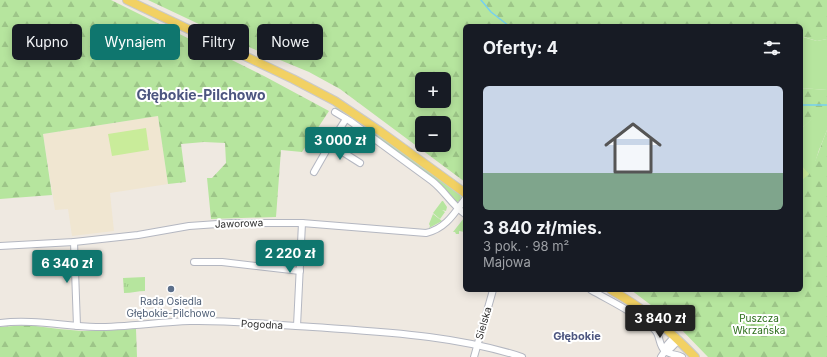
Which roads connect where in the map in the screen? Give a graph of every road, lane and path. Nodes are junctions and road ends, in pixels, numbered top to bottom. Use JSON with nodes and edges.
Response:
{"nodes":[{"id":1,"x":127,"y":0,"type":"edge"},
{"id":2,"x":335,"y":112,"type":"dead end"},
{"id":3,"x":346,"y":119,"type":"junction"},
{"id":4,"x":330,"y":144,"type":"junction"},
{"id":5,"x":360,"y":163,"type":"dead end"},
{"id":6,"x":314,"y":172,"type":"dead end"},
{"id":7,"x":463,"y":192,"type":"edge"},
{"id":8,"x":463,"y":202,"type":"edge"},
{"id":9,"x":458,"y":209,"type":"junction"},
{"id":10,"x":463,"y":213,"type":"edge"},
{"id":11,"x":302,"y":223,"type":"junction"},
{"id":12,"x":74,"y":242,"type":"junction"},
{"id":13,"x":0,"y":246,"type":"edge"},
{"id":14,"x":194,"y":262,"type":"dead end"},
{"id":15,"x":300,"y":271,"type":"junction"},
{"id":16,"x":492,"y":292,"type":"edge"},
{"id":17,"x":594,"y":292,"type":"edge"},
{"id":18,"x":614,"y":292,"type":"edge"},
{"id":19,"x":0,"y":323,"type":"edge"},
{"id":20,"x":77,"y":326,"type":"junction"},
{"id":21,"x":297,"y":326,"type":"junction"},
{"id":22,"x":677,"y":338,"type":"junction"},
{"id":23,"x":477,"y":345,"type":"junction"},
{"id":24,"x":665,"y":351,"type":"junction"},
{"id":25,"x":474,"y":357,"type":"edge"},
{"id":26,"x":522,"y":357,"type":"edge"},
{"id":27,"x":661,"y":357,"type":"edge"},
{"id":28,"x":682,"y":357,"type":"edge"},
{"id":29,"x":695,"y":357,"type":"edge"}],
"edges":[{"from":1,"to":7,"type":"main road"},
{"from":2,"to":3,"type":"street"},
{"from":3,"to":4,"type":"street"},
{"from":3,"to":9,"type":"street"},
{"from":4,"to":5,"type":"street"},
{"from":4,"to":6,"type":"street"},
{"from":8,"to":9,"type":"street","name":"Jaworowa"},
{"from":9,"to":10,"type":"street"},
{"from":9,"to":11,"type":"street","name":"Jaworowa"},
{"from":11,"to":12,"type":"street","name":"Jaworowa"},
{"from":11,"to":15,"type":"street"},
{"from":12,"to":13,"type":"street","name":"Jaworowa"},
{"from":12,"to":20,"type":"street"},
{"from":14,"to":15,"type":"street"},
{"from":15,"to":21,"type":"street"},
{"from":16,"to":23,"type":"street","name":"Sielska"},
{"from":17,"to":24,"type":"street"},
{"from":18,"to":22,"type":"main road"},
{"from":19,"to":20,"type":"street","name":"Pogodna"},
{"from":20,"to":21,"type":"street","name":"Pogodna"},
{"from":21,"to":23,"type":"street","name":"Pogodna"},
{"from":22,"to":24,"type":"street"},
{"from":22,"to":29,"type":"main road"},
{"from":23,"to":25,"type":"street","name":"Sielska"},
{"from":23,"to":26,"type":"street","name":"Pogodna"},
{"from":24,"to":27,"type":"street"},
{"from":24,"to":28,"type":"street"}]}
